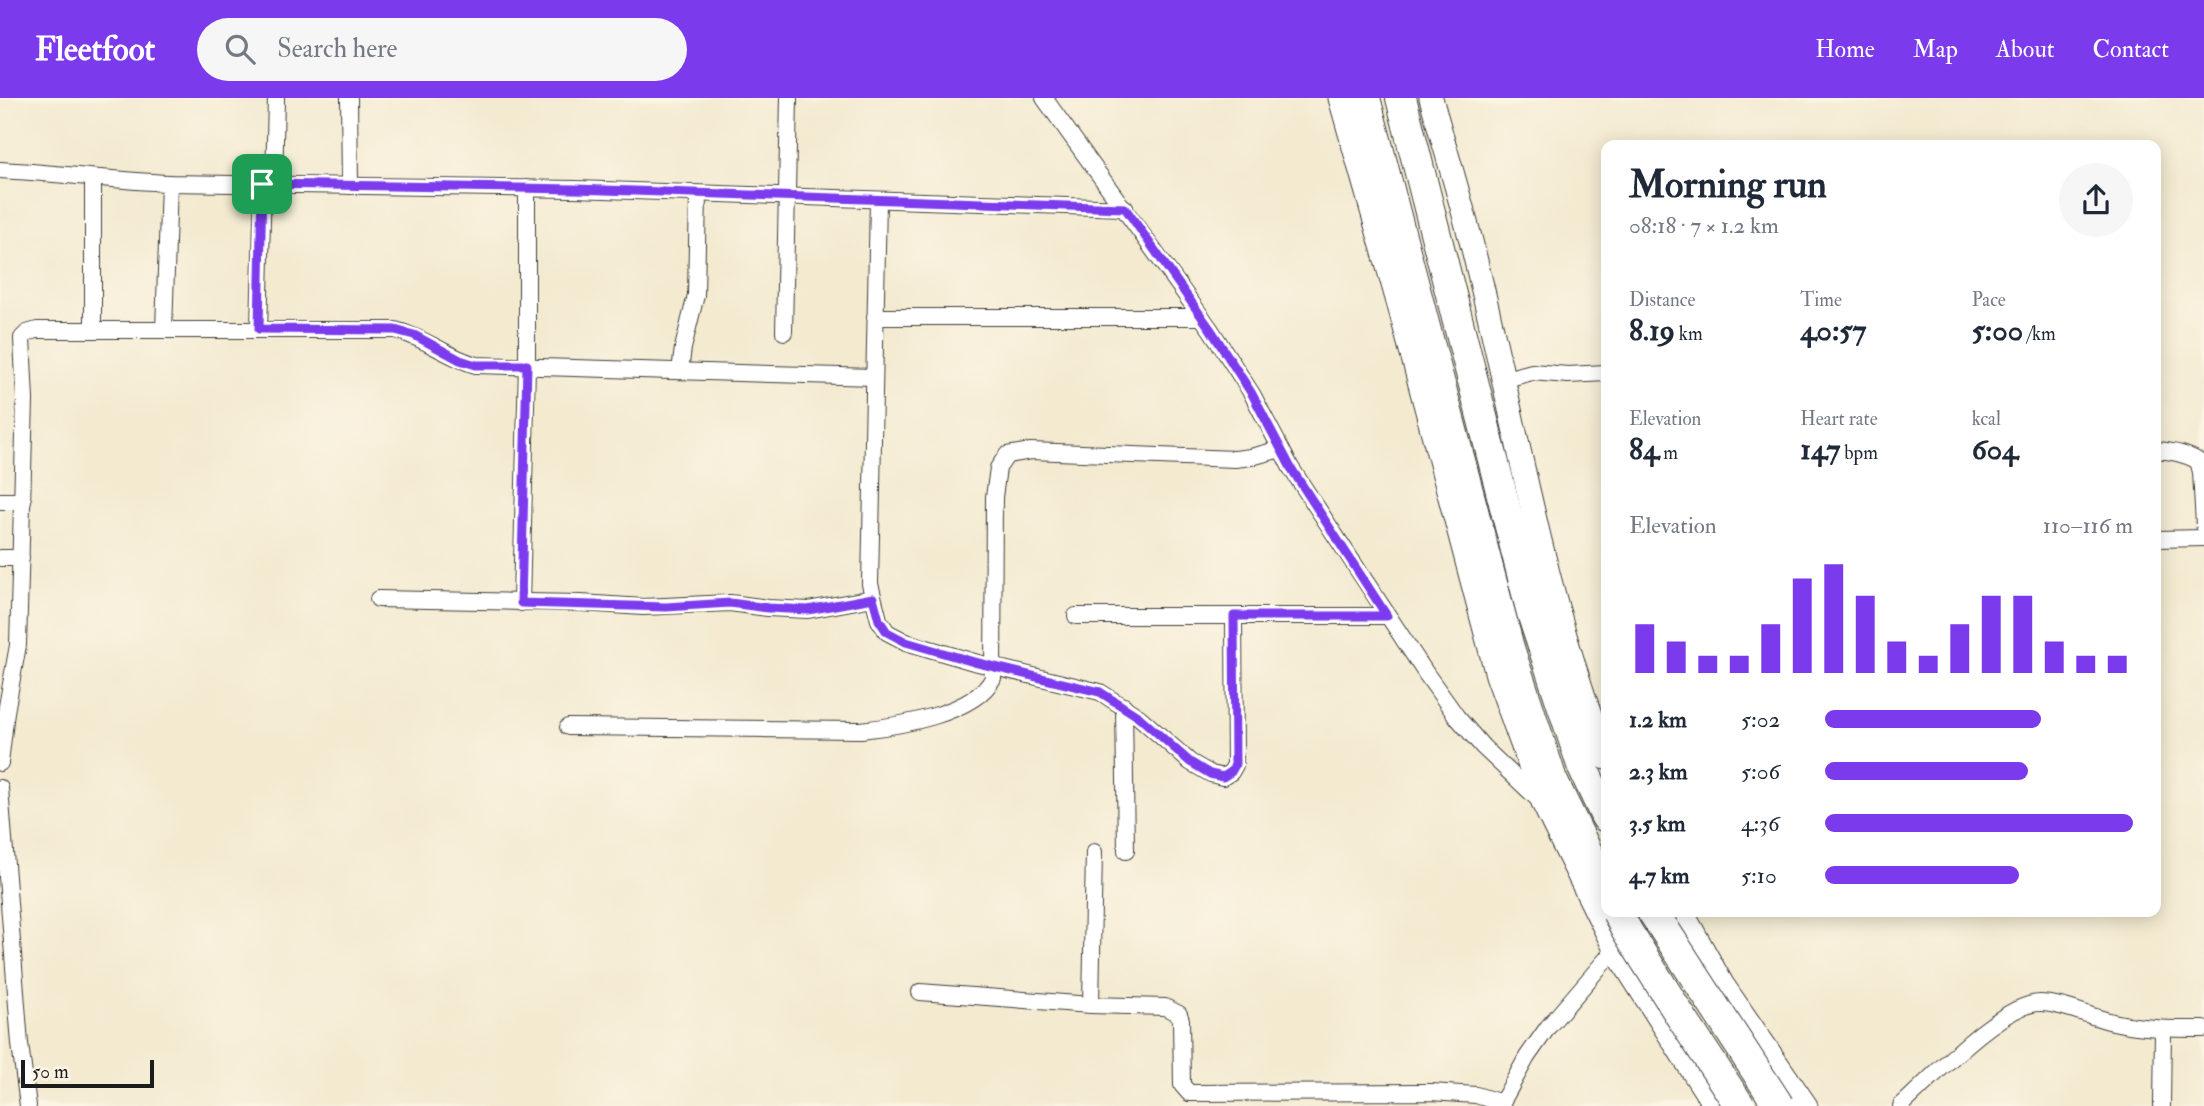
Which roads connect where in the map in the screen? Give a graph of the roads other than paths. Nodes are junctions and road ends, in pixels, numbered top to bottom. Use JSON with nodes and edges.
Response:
{"nodes":[{"id":1,"x":276,"y":98,"type":"edge"},
{"id":2,"x":349,"y":98,"type":"edge"},
{"id":3,"x":789,"y":98,"type":"edge"},
{"id":4,"x":1044,"y":98,"type":"edge"},
{"id":5,"x":1340,"y":98,"type":"edge"},
{"id":6,"x":1365,"y":98,"type":"edge"},
{"id":7,"x":1401,"y":98,"type":"edge"},
{"id":8,"x":1431,"y":98,"type":"edge"},
{"id":9,"x":0,"y":170,"type":"edge"},
{"id":10,"x":93,"y":178,"type":"junction"},
{"id":11,"x":169,"y":183,"type":"junction"},
{"id":12,"x":268,"y":184,"type":"junction"},
{"id":13,"x":350,"y":186,"type":"junction"},
{"id":14,"x":527,"y":188,"type":"junction"},
{"id":15,"x":698,"y":194,"type":"junction"},
{"id":16,"x":788,"y":198,"type":"junction"},
{"id":17,"x":878,"y":201,"type":"junction"},
{"id":18,"x":1125,"y":208,"type":"junction"},
{"id":19,"x":875,"y":317,"type":"junction"},
{"id":20,"x":1202,"y":317,"type":"junction"},
{"id":21,"x":259,"y":329,"type":"junction"},
{"id":22,"x":93,"y":330,"type":"junction"},
{"id":23,"x":164,"y":330,"type":"junction"},
{"id":24,"x":784,"y":332,"type":"dead end"},
{"id":25,"x":527,"y":365,"type":"junction"},
{"id":26,"x":680,"y":371,"type":"junction"},
{"id":27,"x":1601,"y":373,"type":"edge"},
{"id":28,"x":874,"y":377,"type":"junction"},
{"id":29,"x":1502,"y":380,"type":"junction"},
{"id":30,"x":1281,"y":449,"type":"junction"},
{"id":31,"x":2161,"y":450,"type":"edge"},
{"id":32,"x":0,"y":501,"type":"edge"},
{"id":33,"x":23,"y":502,"type":"junction"},
{"id":34,"x":2204,"y":524,"type":"edge"},
{"id":35,"x":2204,"y":538,"type":"edge"},
{"id":36,"x":2161,"y":539,"type":"edge"},
{"id":37,"x":0,"y":558,"type":"edge"},
{"id":38,"x":21,"y":558,"type":"junction"},
{"id":39,"x":873,"y":598,"type":"junction"},
{"id":40,"x":379,"y":599,"type":"dead end"},
{"id":41,"x":521,"y":603,"type":"junction"},
{"id":42,"x":1076,"y":616,"type":"dead end"},
{"id":43,"x":1234,"y":616,"type":"junction"},
{"id":44,"x":1387,"y":616,"type":"junction"},
{"id":45,"x":993,"y":666,"type":"junction"},
{"id":46,"x":1124,"y":706,"type":"junction"},
{"id":47,"x":568,"y":727,"type":"dead end"},
{"id":48,"x":1601,"y":745,"type":"edge"},
{"id":49,"x":0,"y":763,"type":"edge"},
{"id":50,"x":0,"y":788,"type":"edge"},
{"id":51,"x":1544,"y":805,"type":"junction"},
{"id":52,"x":1601,"y":806,"type":"edge"},
{"id":53,"x":1126,"y":851,"type":"dead end"},
{"id":54,"x":1094,"y":852,"type":"dead end"},
{"id":55,"x":1601,"y":880,"type":"edge"},
{"id":56,"x":1620,"y":917,"type":"edge"},
{"id":57,"x":1654,"y":917,"type":"edge"},
{"id":58,"x":1656,"y":917,"type":"edge"},
{"id":59,"x":1685,"y":917,"type":"edge"},
{"id":60,"x":1615,"y":949,"type":"junction"},
{"id":61,"x":920,"y":992,"type":"dead end"},
{"id":62,"x":1091,"y":1005,"type":"junction"},
{"id":63,"x":2163,"y":1029,"type":"junction"},
{"id":64,"x":2204,"y":1029,"type":"edge"},
{"id":65,"x":1501,"y":1104,"type":"edge"},
{"id":66,"x":28,"y":1106,"type":"edge"},
{"id":67,"x":1715,"y":1106,"type":"edge"},
{"id":68,"x":1740,"y":1106,"type":"edge"},
{"id":69,"x":1779,"y":1106,"type":"edge"},
{"id":70,"x":1806,"y":1106,"type":"edge"},
{"id":71,"x":1901,"y":1106,"type":"edge"},
{"id":72,"x":2162,"y":1106,"type":"edge"}],
"edges":[{"from":1,"to":12,"type":"street"},
{"from":2,"to":13,"type":"street"},
{"from":3,"to":16,"type":"street"},
{"from":4,"to":18,"type":"street"},
{"from":5,"to":51,"type":"main road"},
{"from":6,"to":55,"type":"highway"},
{"from":7,"to":52,"type":"highway"},
{"from":8,"to":29,"type":"main road"},
{"from":9,"to":10,"type":"street"},
{"from":10,"to":11,"type":"street"},
{"from":10,"to":22,"type":"street"},
{"from":11,"to":12,"type":"street"},
{"from":11,"to":23,"type":"street"},
{"from":12,"to":13,"type":"street"},
{"from":12,"to":21,"type":"street"},
{"from":13,"to":14,"type":"street"},
{"from":14,"to":15,"type":"street"},
{"from":14,"to":25,"type":"street"},
{"from":15,"to":16,"type":"street"},
{"from":15,"to":26,"type":"street"},
{"from":16,"to":17,"type":"street"},
{"from":16,"to":24,"type":"street"},
{"from":17,"to":18,"type":"street"},
{"from":17,"to":19,"type":"street"},
{"from":18,"to":20,"type":"street"},
{"from":19,"to":20,"type":"street"},
{"from":19,"to":28,"type":"street"},
{"from":20,"to":30,"type":"street"},
{"from":21,"to":23,"type":"street"},
{"from":21,"to":25,"type":"street"},
{"from":22,"to":23,"type":"street"},
{"from":22,"to":33,"type":"street"},
{"from":25,"to":26,"type":"street"},
{"from":25,"to":41,"type":"street"},
{"from":26,"to":28,"type":"street"},
{"from":27,"to":29,"type":"street"},
{"from":28,"to":39,"type":"street"},
{"from":29,"to":48,"type":"main road"},
{"from":30,"to":44,"type":"street"},
{"from":30,"to":45,"type":"street"},
{"from":31,"to":34,"type":"street"},
{"from":32,"to":33,"type":"street"},
{"from":33,"to":38,"type":"street"},
{"from":35,"to":36,"type":"street"},
{"from":37,"to":38,"type":"street"},
{"from":38,"to":49,"type":"street"},
{"from":39,"to":41,"type":"street"},
{"from":39,"to":45,"type":"street"},
{"from":40,"to":41,"type":"street"},
{"from":42,"to":43,"type":"street"},
{"from":43,"to":44,"type":"street"},
{"from":43,"to":46,"type":"street"},
{"from":44,"to":51,"type":"street"},
{"from":45,"to":46,"type":"street"},
{"from":45,"to":47,"type":"street"},
{"from":46,"to":53,"type":"street"},
{"from":50,"to":66,"type":"street"},
{"from":51,"to":60,"type":"main road"},
{"from":54,"to":62,"type":"street"},
{"from":56,"to":68,"type":"highway","bridge":true},
{"from":57,"to":60,"type":"street"},
{"from":58,"to":69,"type":"highway","bridge":true},
{"from":59,"to":70,"type":"main road"},
{"from":60,"to":65,"type":"street"},
{"from":60,"to":67,"type":"main road"},
{"from":61,"to":62,"type":"street"},
{"from":62,"to":65,"type":"street"},
{"from":63,"to":64,"type":"street"},
{"from":63,"to":71,"type":"street"},
{"from":63,"to":72,"type":"street"}]}
